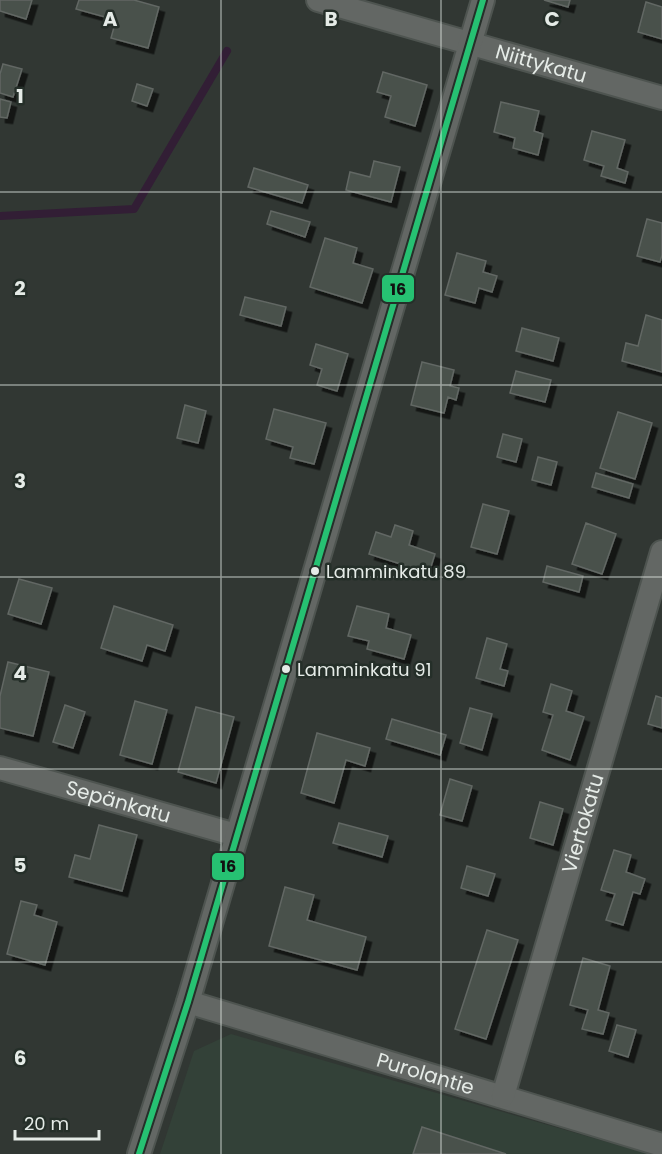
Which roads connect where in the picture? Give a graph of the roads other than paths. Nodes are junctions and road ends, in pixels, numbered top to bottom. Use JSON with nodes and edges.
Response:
{"nodes":[{"id":1,"x":318,"y":0,"type":"edge"},
{"id":2,"x":483,"y":0,"type":"edge"},
{"id":3,"x":470,"y":43,"type":"junction"},
{"id":4,"x":662,"y":98,"type":"edge"},
{"id":5,"x":662,"y":552,"type":"edge"},
{"id":6,"x":0,"y":768,"type":"edge"},
{"id":7,"x":236,"y":835,"type":"junction"},
{"id":8,"x":188,"y":1002,"type":"junction"},
{"id":9,"x":503,"y":1096,"type":"junction"},
{"id":10,"x":662,"y":1145,"type":"edge"},
{"id":11,"x":139,"y":1154,"type":"edge"}],
"edges":[{"from":1,"to":3,"type":"street","name":"Niittykatu"},
{"from":2,"to":3,"type":"street"},
{"from":3,"to":4,"type":"street","name":"Niittykatu"},
{"from":3,"to":7,"type":"street"},
{"from":5,"to":9,"type":"street","name":"Viertokatu"},
{"from":6,"to":7,"type":"street","name":"Sepänkatu"},
{"from":7,"to":8,"type":"street"},
{"from":8,"to":9,"type":"street","name":"Purolantie"},
{"from":8,"to":11,"type":"street"},
{"from":9,"to":10,"type":"street","name":"Purolantie"}]}
